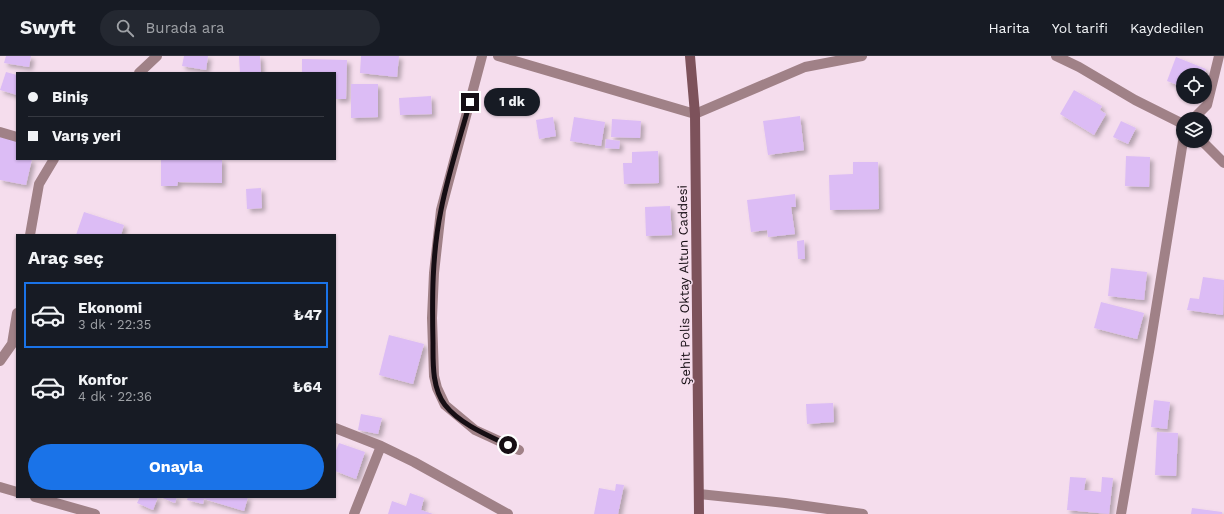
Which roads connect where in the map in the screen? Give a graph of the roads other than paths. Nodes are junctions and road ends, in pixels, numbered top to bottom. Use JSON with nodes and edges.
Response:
{"nodes":[{"id":1,"x":157,"y":56,"type":"edge"},
{"id":2,"x":482,"y":56,"type":"edge"},
{"id":3,"x":498,"y":56,"type":"edge"},
{"id":4,"x":690,"y":56,"type":"edge"},
{"id":5,"x":862,"y":56,"type":"edge"},
{"id":6,"x":1056,"y":56,"type":"edge"},
{"id":7,"x":1219,"y":56,"type":"edge"},
{"id":8,"x":140,"y":72,"type":"edge"},
{"id":9,"x":1200,"y":112,"type":"edge"},
{"id":10,"x":695,"y":114,"type":"junction"},
{"id":11,"x":1176,"y":120,"type":"edge"},
{"id":12,"x":0,"y":132,"type":"edge"},
{"id":13,"x":16,"y":137,"type":"edge"},
{"id":14,"x":1182,"y":148,"type":"edge"},
{"id":15,"x":1209,"y":148,"type":"edge"},
{"id":16,"x":53,"y":160,"type":"edge"},
{"id":17,"x":1224,"y":163,"type":"edge"},
{"id":18,"x":30,"y":234,"type":"edge"},
{"id":19,"x":16,"y":324,"type":"edge"},
{"id":20,"x":14,"y":345,"type":"edge"},
{"id":21,"x":0,"y":361,"type":"edge"},
{"id":22,"x":336,"y":428,"type":"edge"},
{"id":23,"x":381,"y":446,"type":"junction"},
{"id":24,"x":519,"y":450,"type":"dead end"},
{"id":25,"x":0,"y":487,"type":"edge"},
{"id":26,"x":16,"y":492,"type":"edge"},
{"id":27,"x":699,"y":494,"type":"junction"},
{"id":28,"x":39,"y":498,"type":"edge"},
{"id":29,"x":95,"y":514,"type":"edge"},
{"id":30,"x":354,"y":514,"type":"edge"},
{"id":31,"x":508,"y":514,"type":"edge"},
{"id":32,"x":699,"y":514,"type":"edge"},
{"id":33,"x":863,"y":514,"type":"edge"},
{"id":34,"x":1121,"y":514,"type":"edge"}],
"edges":[{"from":1,"to":8,"type":"street"},
{"from":2,"to":24,"type":"street"},
{"from":3,"to":10,"type":"street"},
{"from":4,"to":10,"type":"street","name":"Şehit Polis Oktay Altun Caddesi"},
{"from":5,"to":10,"type":"street"},
{"from":6,"to":11,"type":"street"},
{"from":7,"to":9,"type":"street"},
{"from":10,"to":27,"type":"street","name":"Şehit Polis Oktay Altun Caddesi"},
{"from":12,"to":13,"type":"street"},
{"from":14,"to":34,"type":"street"},
{"from":15,"to":17,"type":"street"},
{"from":16,"to":18,"type":"street"},
{"from":19,"to":20,"type":"street"},
{"from":20,"to":21,"type":"street"},
{"from":22,"to":23,"type":"street"},
{"from":23,"to":30,"type":"street"},
{"from":23,"to":31,"type":"street"},
{"from":25,"to":26,"type":"street"},
{"from":27,"to":32,"type":"street","name":"Şehit Polis Oktay Altun Caddesi"},
{"from":27,"to":33,"type":"street"},
{"from":28,"to":29,"type":"street"}]}
